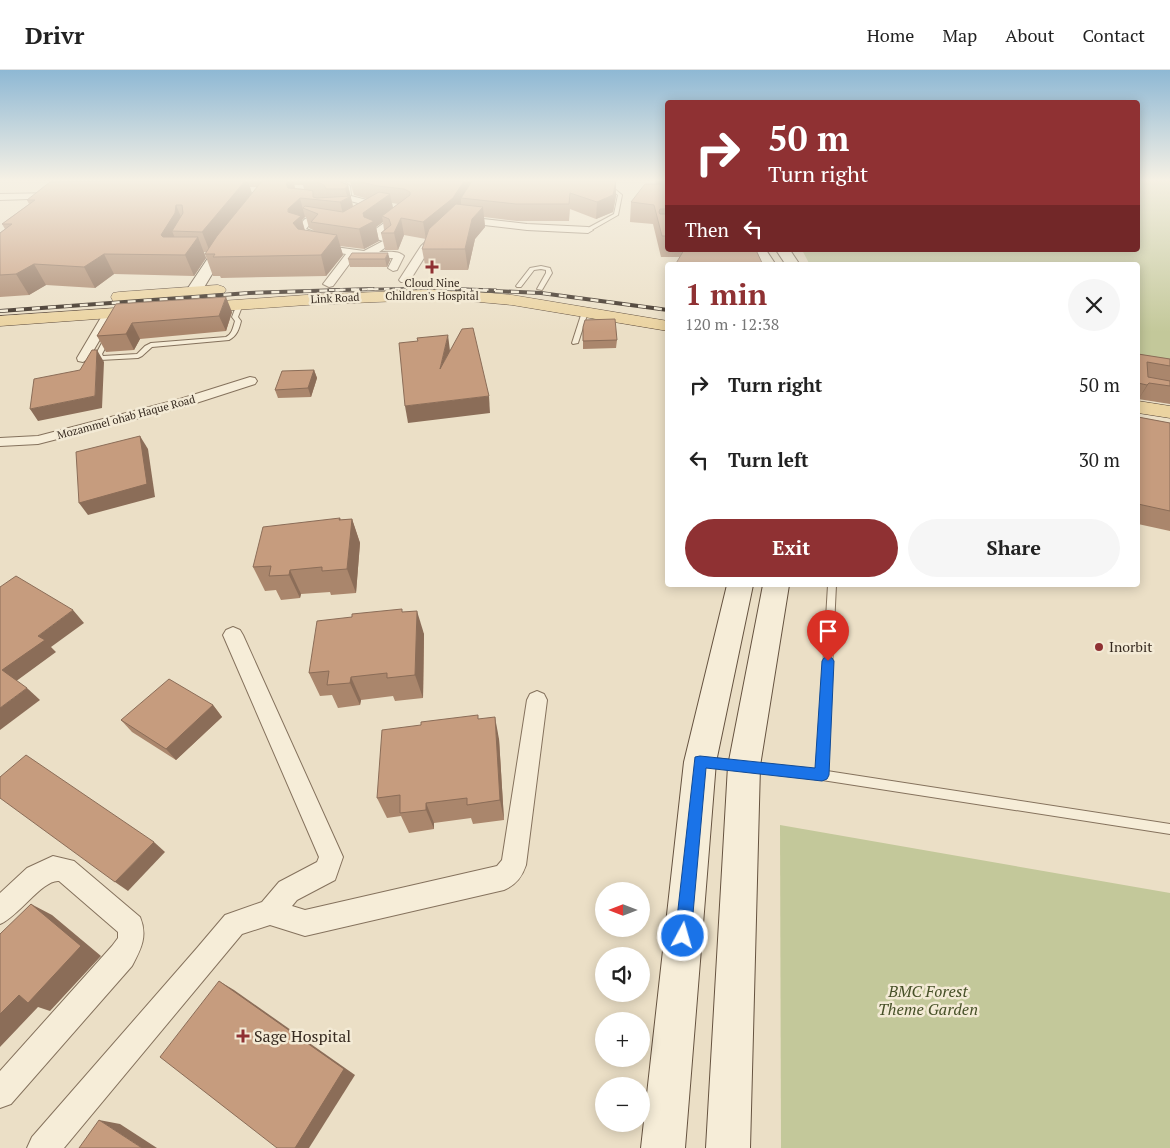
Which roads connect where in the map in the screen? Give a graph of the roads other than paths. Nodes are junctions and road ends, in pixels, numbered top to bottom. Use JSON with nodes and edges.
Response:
{"nodes":[{"id":1,"x":231,"y":231,"type":"edge"},
{"id":2,"x":304,"y":231,"type":"edge"},
{"id":3,"x":379,"y":231,"type":"edge"},
{"id":4,"x":442,"y":231,"type":"edge"},
{"id":5,"x":389,"y":268,"type":"joint"},
{"id":6,"x":408,"y":274,"type":"junction"},
{"id":7,"x":329,"y":284,"type":"junction"},
{"id":8,"x":194,"y":291,"type":"junction"},
{"id":9,"x":559,"y":292,"type":"dead end"},
{"id":10,"x":99,"y":298,"type":"dead end"},
{"id":11,"x":71,"y":300,"type":"dead end"},
{"id":12,"x":240,"y":304,"type":"junction"},
{"id":13,"x":7,"y":305,"type":"edge"},
{"id":14,"x":585,"y":312,"type":"junction"},
{"id":15,"x":0,"y":319,"type":"edge"},
{"id":16,"x":115,"y":319,"type":"junction"},
{"id":17,"x":665,"y":325,"type":"edge"},
{"id":18,"x":575,"y":344,"type":"dead end"},
{"id":19,"x":83,"y":358,"type":"dead end"},
{"id":20,"x":250,"y":381,"type":"dead end"},
{"id":21,"x":1140,"y":407,"type":"edge"},
{"id":22,"x":1170,"y":412,"type":"edge"},
{"id":23,"x":0,"y":442,"type":"edge"},
{"id":24,"x":740,"y":587,"type":"edge"},
{"id":25,"x":776,"y":587,"type":"edge"},
{"id":26,"x":832,"y":587,"type":"edge"},
{"id":27,"x":233,"y":635,"type":"dead end"},
{"id":28,"x":537,"y":700,"type":"dead end"},
{"id":29,"x":700,"y":762,"type":"junction"},
{"id":30,"x":744,"y":766,"type":"junction"},
{"id":31,"x":822,"y":775,"type":"junction"},
{"id":32,"x":1170,"y":829,"type":"edge"},
{"id":33,"x":0,"y":911,"type":"edge"},
{"id":34,"x":270,"y":912,"type":"junction"},
{"id":35,"x":0,"y":1093,"type":"edge"},
{"id":36,"x":43,"y":1148,"type":"edge"},
{"id":37,"x":663,"y":1148,"type":"edge"},
{"id":38,"x":728,"y":1148,"type":"edge"}],
"edges":[{"from":1,"to":8,"type":"street"},
{"from":2,"to":3,"type":"street"},
{"from":4,"to":6,"type":"street"},
{"from":5,"to":6,"type":"street"},
{"from":5,"to":7,"type":"street"},
{"from":6,"to":7,"type":"main road","name":"Link Road"},
{"from":6,"to":9,"type":"main road","name":"Link Road"},
{"from":7,"to":8,"type":"main road","name":"Link Road"},
{"from":8,"to":10,"type":"main road","name":"Link Road"},
{"from":11,"to":13,"type":"main road"},
{"from":12,"to":14,"type":"main road","name":"Link Road"},
{"from":12,"to":16,"type":"main road","name":"Link Road"},
{"from":12,"to":16,"type":"lane"},
{"from":13,"to":15,"type":"main road"},
{"from":14,"to":17,"type":"main road","name":"Link Road"},
{"from":14,"to":18,"type":"lane"},
{"from":15,"to":16,"type":"main road","name":"Link Road"},
{"from":16,"to":19,"type":"street"},
{"from":20,"to":23,"type":"street","name":"Mozammel ohab Haque Road"},
{"from":21,"to":22,"type":"main road"},
{"from":24,"to":29,"type":"street"},
{"from":25,"to":30,"type":"street"},
{"from":26,"to":31,"type":"lane"},
{"from":27,"to":34,"type":"street"},
{"from":28,"to":34,"type":"street"},
{"from":29,"to":30,"type":"lane"},
{"from":29,"to":37,"type":"street"},
{"from":30,"to":31,"type":"lane"},
{"from":30,"to":38,"type":"street"},
{"from":31,"to":32,"type":"lane"},
{"from":33,"to":35,"type":"street"},
{"from":34,"to":36,"type":"street"}]}
